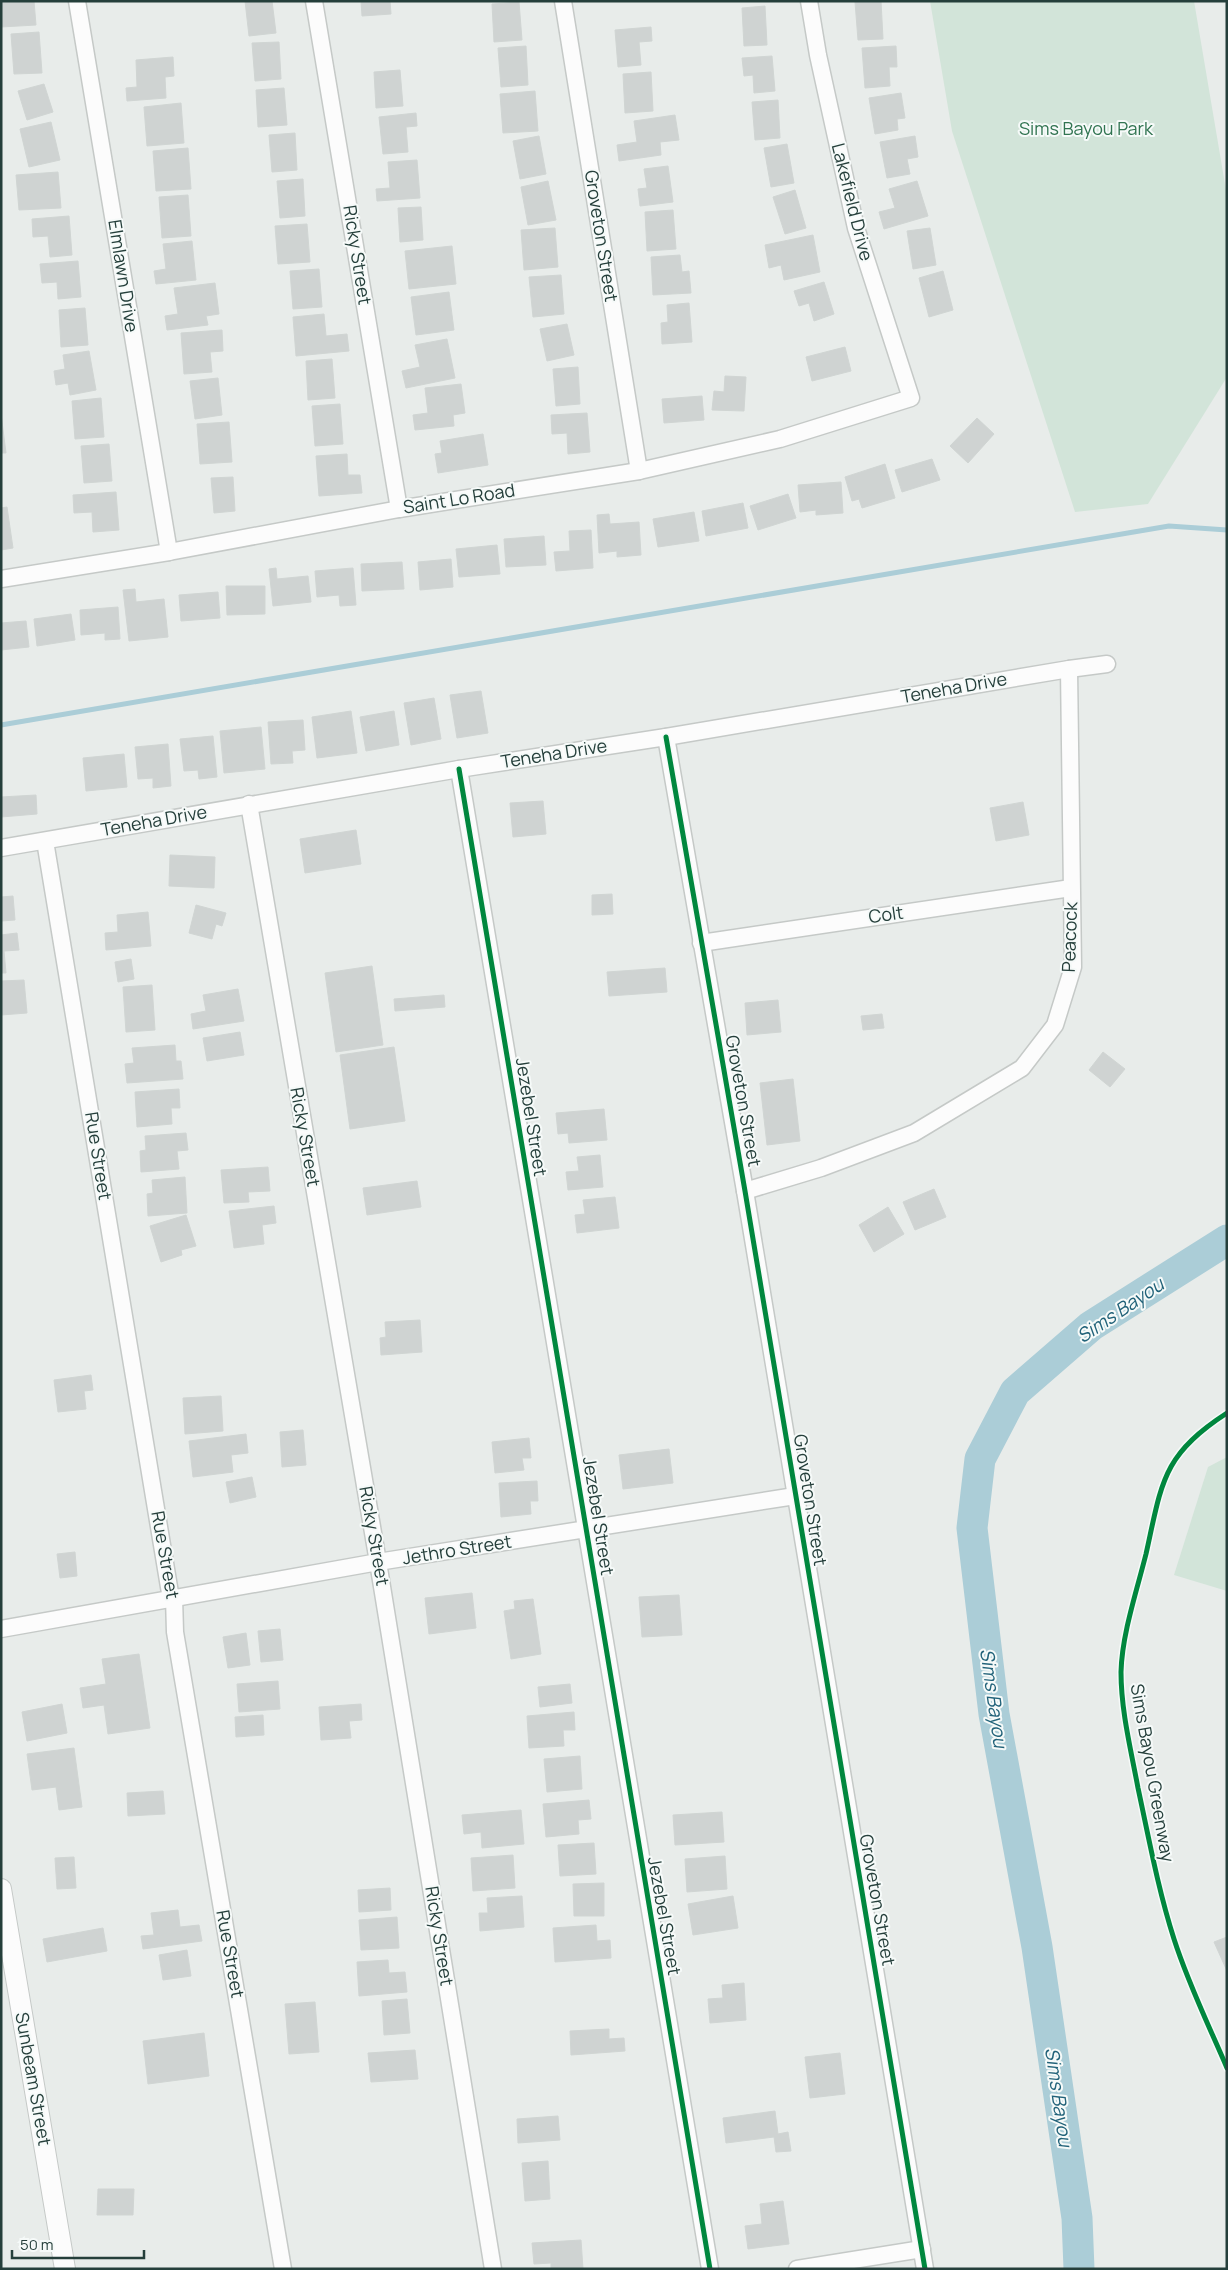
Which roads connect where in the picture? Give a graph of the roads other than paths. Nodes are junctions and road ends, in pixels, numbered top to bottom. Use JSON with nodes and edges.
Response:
{"nodes":[{"id":1,"x":77,"y":1,"type":"edge"},
{"id":2,"x":314,"y":1,"type":"edge"},
{"id":3,"x":563,"y":1,"type":"edge"},
{"id":4,"x":809,"y":1,"type":"edge"},
{"id":5,"x":911,"y":398,"type":"joint"},
{"id":6,"x":640,"y":470,"type":"junction"},
{"id":7,"x":399,"y":509,"type":"junction"},
{"id":8,"x":168,"y":552,"type":"junction"},
{"id":9,"x":1,"y":579,"type":"edge"},
{"id":10,"x":1107,"y":664,"type":"dead end"},
{"id":11,"x":1069,"y":669,"type":"junction"},
{"id":12,"x":666,"y":737,"type":"junction"},
{"id":13,"x":459,"y":769,"type":"junction"},
{"id":14,"x":249,"y":804,"type":"junction"},
{"id":15,"x":45,"y":841,"type":"junction"},
{"id":16,"x":1,"y":848,"type":"edge"},
{"id":17,"x":1071,"y":888,"type":"junction"},
{"id":18,"x":701,"y":942,"type":"junction"},
{"id":19,"x":745,"y":1191,"type":"junction"},
{"id":20,"x":795,"y":1496,"type":"junction"},
{"id":21,"x":586,"y":1530,"type":"junction"},
{"id":22,"x":378,"y":1562,"type":"junction"},
{"id":23,"x":174,"y":1597,"type":"junction"},
{"id":24,"x":1,"y":1629,"type":"edge"},
{"id":25,"x":1,"y":1889,"type":"edge"},
{"id":26,"x":922,"y":2250,"type":"junction"},
{"id":27,"x":65,"y":2269,"type":"edge"},
{"id":28,"x":283,"y":2269,"type":"edge"},
{"id":29,"x":493,"y":2269,"type":"edge"},
{"id":30,"x":710,"y":2269,"type":"edge"},
{"id":31,"x":797,"y":2269,"type":"edge"},
{"id":32,"x":925,"y":2269,"type":"edge"}],
"edges":[{"from":1,"to":8,"type":"street","name":"Elmlawn Drive"},
{"from":2,"to":7,"type":"street","name":"Ricky Street"},
{"from":3,"to":6,"type":"street","name":"Groveton Street"},
{"from":4,"to":5,"type":"street","name":"Lakefield Drive"},
{"from":5,"to":6,"type":"street","name":"Saint Lo Road"},
{"from":6,"to":7,"type":"street","name":"Saint Lo Road"},
{"from":7,"to":8,"type":"street","name":"Saint Lo Road"},
{"from":8,"to":9,"type":"street","name":"Saint Lo Road"},
{"from":10,"to":11,"type":"street","name":"Teneha Drive"},
{"from":11,"to":12,"type":"street","name":"Teneha Drive"},
{"from":11,"to":17,"type":"street","name":"Peacock"},
{"from":12,"to":13,"type":"street","name":"Teneha Drive"},
{"from":12,"to":18,"type":"street","name":"Groveton Street"},
{"from":13,"to":14,"type":"street","name":"Teneha Drive"},
{"from":13,"to":21,"type":"street","name":"Jezebel Street"},
{"from":14,"to":15,"type":"street","name":"Teneha Drive"},
{"from":14,"to":22,"type":"street","name":"Ricky Street"},
{"from":15,"to":16,"type":"street","name":"Teneha Drive"},
{"from":15,"to":23,"type":"street","name":"Rue Street"},
{"from":17,"to":18,"type":"street","name":"Colt"},
{"from":17,"to":19,"type":"street","name":"Peacock"},
{"from":18,"to":19,"type":"street","name":"Groveton Street"},
{"from":19,"to":20,"type":"street","name":"Groveton Street"},
{"from":20,"to":21,"type":"street","name":"Jethro Street"},
{"from":20,"to":26,"type":"street","name":"Groveton Street"},
{"from":21,"to":22,"type":"street","name":"Jethro Street"},
{"from":21,"to":30,"type":"street","name":"Jezebel Street"},
{"from":22,"to":23,"type":"street","name":"Jethro Street"},
{"from":22,"to":29,"type":"street","name":"Ricky Street"},
{"from":23,"to":24,"type":"street","name":"Jethro Street"},
{"from":23,"to":28,"type":"street","name":"Rue Street"},
{"from":25,"to":27,"type":"street","name":"Sunbeam Street"},
{"from":26,"to":31,"type":"street"},
{"from":26,"to":32,"type":"street","name":"Groveton Street"}]}
